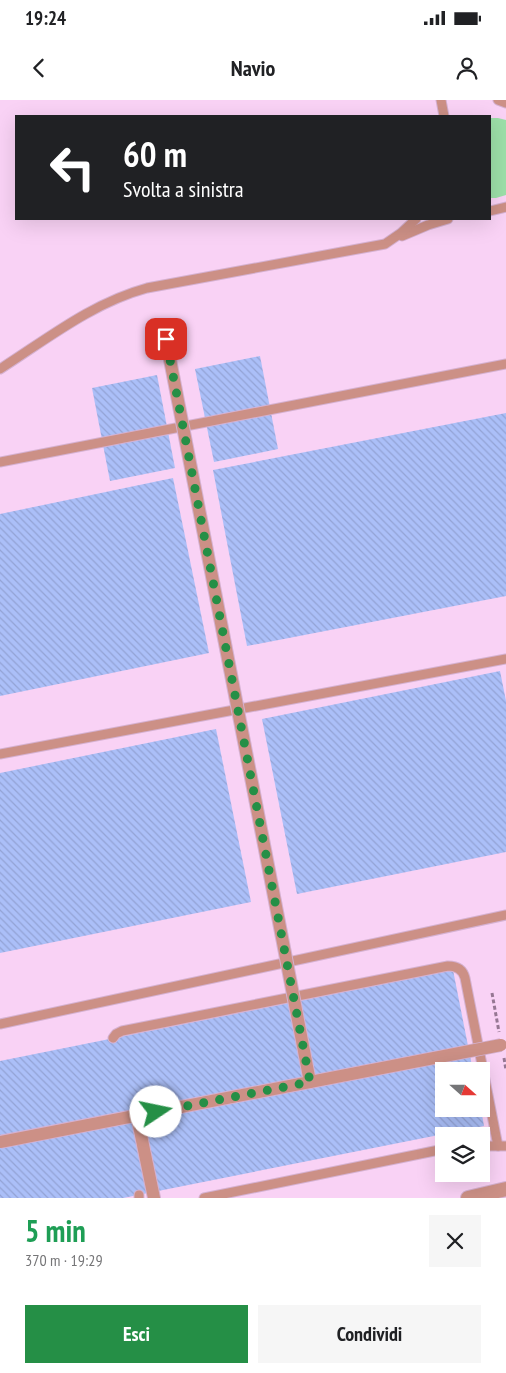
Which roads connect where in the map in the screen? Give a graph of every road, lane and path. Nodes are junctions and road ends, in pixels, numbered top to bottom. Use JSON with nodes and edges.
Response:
{"nodes":[{"id":1,"x":441,"y":100,"type":"edge"},
{"id":2,"x":498,"y":100,"type":"edge"},
{"id":3,"x":506,"y":104,"type":"edge"},
{"id":4,"x":444,"y":115,"type":"edge"},
{"id":5,"x":506,"y":208,"type":"edge"},
{"id":6,"x":491,"y":211,"type":"edge"},
{"id":7,"x":415,"y":220,"type":"edge"},
{"id":8,"x":445,"y":220,"type":"edge"},
{"id":9,"x":385,"y":244,"type":"junction"},
{"id":10,"x":166,"y":339,"type":"dead end"},
{"id":11,"x":506,"y":364,"type":"edge"},
{"id":12,"x":0,"y":369,"type":"edge"},
{"id":13,"x":0,"y":462,"type":"edge"},
{"id":14,"x":506,"y":659,"type":"edge"},
{"id":15,"x":0,"y":754,"type":"edge"},
{"id":16,"x":506,"y":915,"type":"edge"},
{"id":17,"x":492,"y":993,"type":"dead end"},
{"id":18,"x":0,"y":1024,"type":"edge"},
{"id":19,"x":113,"y":1038,"type":"dead end"},
{"id":20,"x":504,"y":1044,"type":"edge"},
{"id":21,"x":310,"y":1082,"type":"junction"},
{"id":22,"x":137,"y":1116,"type":"junction"},
{"id":23,"x":0,"y":1142,"type":"edge"},
{"id":24,"x":502,"y":1146,"type":"edge"},
{"id":25,"x":435,"y":1151,"type":"edge"},
{"id":26,"x":506,"y":1189,"type":"edge"},
{"id":27,"x":154,"y":1198,"type":"edge"},
{"id":28,"x":204,"y":1198,"type":"edge"},
{"id":29,"x":468,"y":1198,"type":"edge"}],
"edges":[{"from":1,"to":4,"type":"lane"},
{"from":2,"to":3,"type":"lane"},
{"from":5,"to":6,"type":"lane"},
{"from":7,"to":9,"type":"lane"},
{"from":8,"to":9,"type":"lane"},
{"from":9,"to":12,"type":"lane"},
{"from":10,"to":21,"type":"street","bridge":true},
{"from":11,"to":13,"type":"lane"},
{"from":14,"to":15,"type":"lane"},
{"from":16,"to":18,"type":"lane"},
{"from":17,"to":20,"type":"path"},
{"from":19,"to":24,"type":"lane"},
{"from":20,"to":21,"type":"street","bridge":true},
{"from":21,"to":22,"type":"street","bridge":true},
{"from":22,"to":23,"type":"street","bridge":true},
{"from":22,"to":27,"type":"street"},
{"from":25,"to":28,"type":"lane"},
{"from":26,"to":29,"type":"street"}]}
